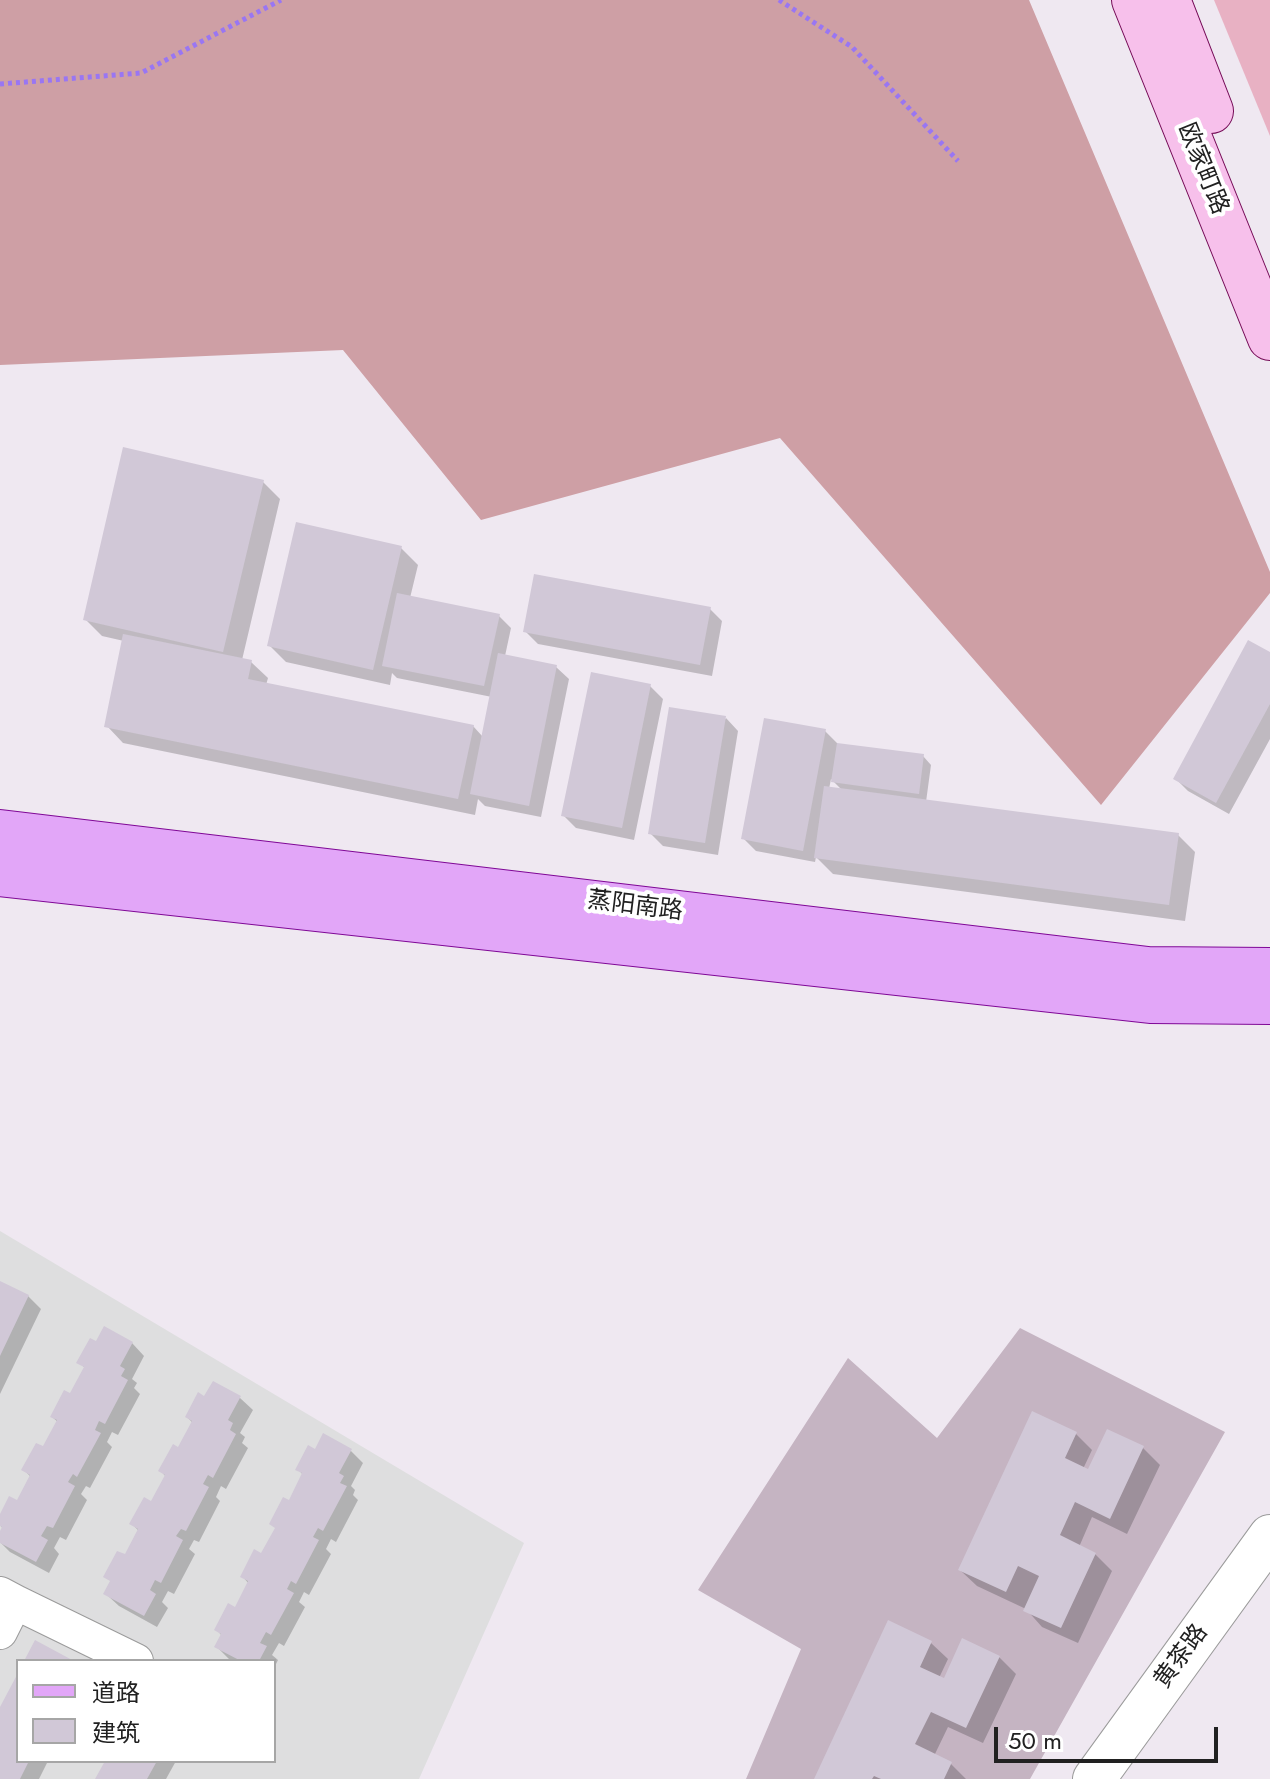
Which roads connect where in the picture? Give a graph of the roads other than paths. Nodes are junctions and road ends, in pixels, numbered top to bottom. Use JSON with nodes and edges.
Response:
{"nodes":[{"id":1,"x":1134,"y":0,"type":"edge"},
{"id":2,"x":1168,"y":0,"type":"edge"},
{"id":3,"x":1270,"y":267,"type":"edge"},
{"id":4,"x":1270,"y":338,"type":"edge"},
{"id":5,"x":0,"y":832,"type":"edge"},
{"id":6,"x":0,"y":874,"type":"edge"},
{"id":7,"x":1270,"y":970,"type":"edge"},
{"id":8,"x":1270,"y":1002,"type":"edge"},
{"id":9,"x":1270,"y":1536,"type":"edge"},
{"id":10,"x":8,"y":1598,"type":"edge"},
{"id":11,"x":0,"y":1632,"type":"edge"},
{"id":12,"x":132,"y":1659,"type":"edge"},
{"id":13,"x":1094,"y":1779,"type":"edge"}],
"edges":[{"from":1,"to":4,"type":"main road","name":"欧家町路"},
{"from":2,"to":3,"type":"main road","name":"欧家町路"},
{"from":5,"to":7,"type":"main road","name":"蒸阳南路"},
{"from":6,"to":8,"type":"main road","name":"蒸阳南路"},
{"from":9,"to":13,"type":"street","name":"黄茶路"},
{"from":10,"to":11,"type":"street"},
{"from":10,"to":12,"type":"street"}]}
